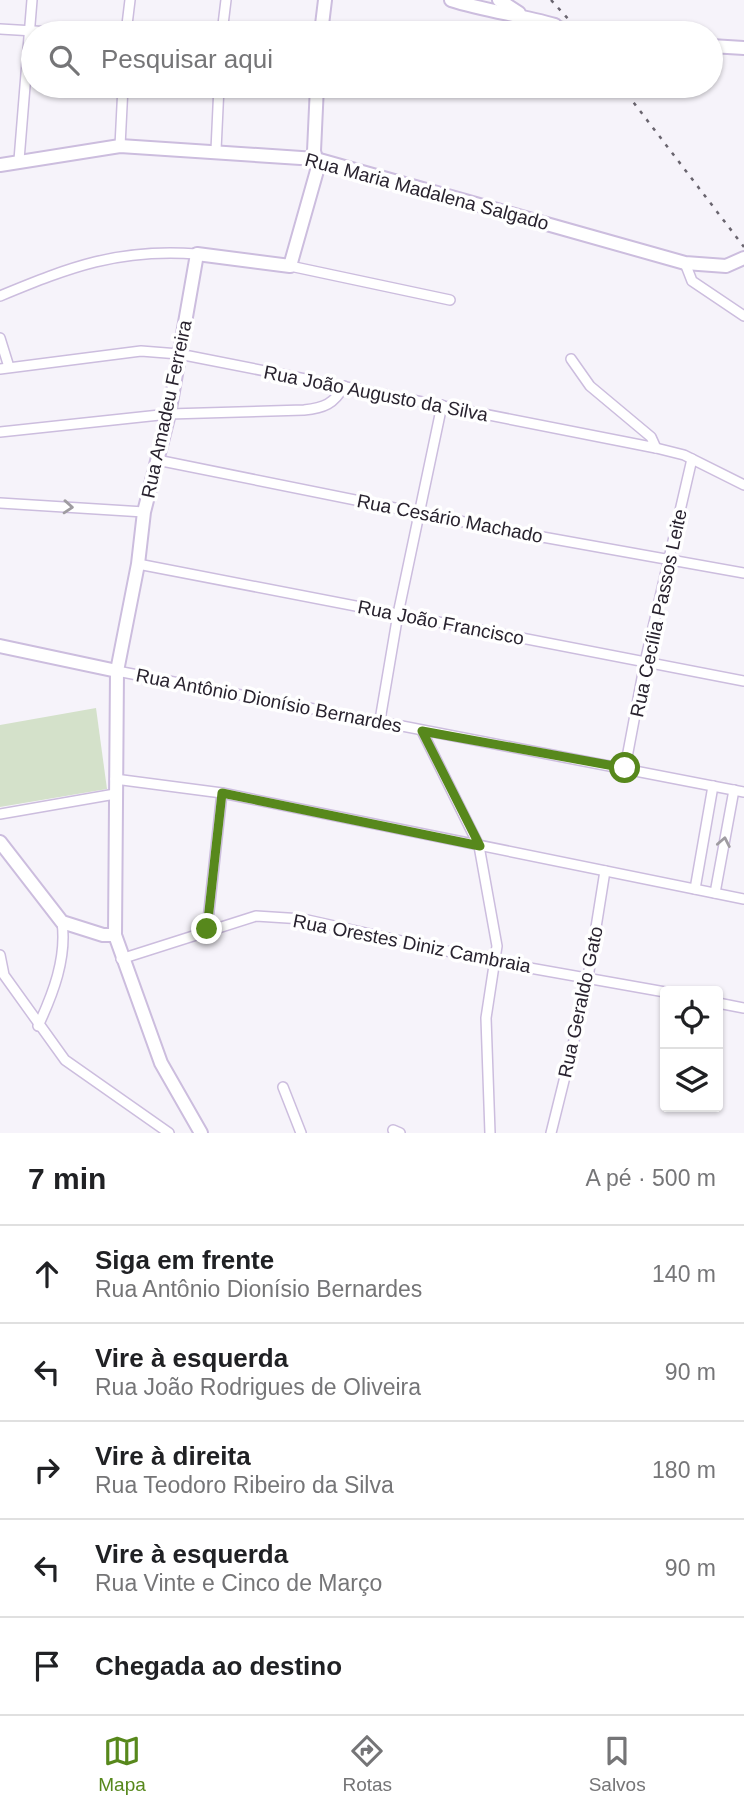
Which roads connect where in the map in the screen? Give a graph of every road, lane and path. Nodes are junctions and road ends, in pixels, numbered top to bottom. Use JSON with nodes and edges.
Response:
{"nodes":[{"id":1,"x":32,"y":0,"type":"edge"},
{"id":2,"x":130,"y":0,"type":"edge"},
{"id":3,"x":226,"y":0,"type":"edge"},
{"id":4,"x":325,"y":0,"type":"edge"},
{"id":5,"x":451,"y":0,"type":"edge"},
{"id":6,"x":499,"y":0,"type":"edge"},
{"id":7,"x":522,"y":15,"type":"junction"},
{"id":8,"x":30,"y":21,"type":"edge"},
{"id":9,"x":127,"y":21,"type":"edge"},
{"id":10,"x":223,"y":21,"type":"edge"},
{"id":11,"x":322,"y":21,"type":"edge"},
{"id":12,"x":544,"y":21,"type":"tunnel mouth"},
{"id":13,"x":0,"y":29,"type":"edge"},
{"id":14,"x":21,"y":30,"type":"edge"},
{"id":15,"x":723,"y":47,"type":"edge"},
{"id":16,"x":744,"y":48,"type":"edge"},
{"id":17,"x":24,"y":98,"type":"edge"},
{"id":18,"x":122,"y":98,"type":"edge"},
{"id":19,"x":218,"y":98,"type":"edge"},
{"id":20,"x":317,"y":98,"type":"edge"},
{"id":21,"x":120,"y":146,"type":"junction"},
{"id":22,"x":216,"y":150,"type":"junction"},
{"id":23,"x":316,"y":159,"type":"junction"},
{"id":24,"x":19,"y":160,"type":"junction"},
{"id":25,"x":0,"y":165,"type":"edge"},
{"id":26,"x":197,"y":254,"type":"junction"},
{"id":27,"x":744,"y":258,"type":"edge"},
{"id":28,"x":685,"y":263,"type":"junction"},
{"id":29,"x":290,"y":266,"type":"junction"},
{"id":30,"x":0,"y":296,"type":"edge"},
{"id":31,"x":450,"y":300,"type":"dead end"},
{"id":32,"x":744,"y":316,"type":"edge"},
{"id":33,"x":0,"y":338,"type":"edge"},
{"id":34,"x":179,"y":354,"type":"junction"},
{"id":35,"x":571,"y":359,"type":"dead end"},
{"id":36,"x":5,"y":368,"type":"edge"},
{"id":37,"x":344,"y":386,"type":"junction"},
{"id":38,"x":442,"y":405,"type":"junction"},
{"id":39,"x":169,"y":414,"type":"junction"},
{"id":40,"x":0,"y":432,"type":"edge"},
{"id":41,"x":656,"y":448,"type":"junction"},
{"id":42,"x":692,"y":459,"type":"junction"},
{"id":43,"x":157,"y":460,"type":"junction"},
{"id":44,"x":744,"y":485,"type":"edge"},
{"id":45,"x":0,"y":503,"type":"edge"},
{"id":46,"x":144,"y":512,"type":"junction"},
{"id":47,"x":419,"y":512,"type":"junction"},
{"id":48,"x":669,"y":558,"type":"junction"},
{"id":49,"x":138,"y":564,"type":"junction"},
{"id":50,"x":744,"y":573,"type":"edge"},
{"id":51,"x":398,"y":614,"type":"junction"},
{"id":52,"x":0,"y":646,"type":"edge"},
{"id":53,"x":645,"y":662,"type":"junction"},
{"id":54,"x":117,"y":671,"type":"junction"},
{"id":55,"x":744,"y":681,"type":"edge"},
{"id":56,"x":380,"y":720,"type":"junction"},
{"id":57,"x":422,"y":731,"type":"junction"},
{"id":58,"x":625,"y":768,"type":"junction"},
{"id":59,"x":115,"y":779,"type":"junction"},
{"id":60,"x":713,"y":786,"type":"junction"},
{"id":61,"x":739,"y":791,"type":"edge"},
{"id":62,"x":222,"y":793,"type":"junction"},
{"id":63,"x":115,"y":794,"type":"junction"},
{"id":64,"x":0,"y":814,"type":"edge"},
{"id":65,"x":0,"y":842,"type":"edge"},
{"id":66,"x":480,"y":846,"type":"junction"},
{"id":67,"x":605,"y":870,"type":"junction"},
{"id":68,"x":695,"y":889,"type":"junction"},
{"id":69,"x":715,"y":893,"type":"junction"},
{"id":70,"x":744,"y":899,"type":"edge"},
{"id":71,"x":62,"y":922,"type":"junction"},
{"id":72,"x":207,"y":929,"type":"junction"},
{"id":73,"x":115,"y":935,"type":"junction"},
{"id":74,"x":0,"y":955,"type":"edge"},
{"id":75,"x":121,"y":959,"type":"junction"},
{"id":76,"x":496,"y":962,"type":"junction"},
{"id":77,"x":2,"y":973,"type":"edge"},
{"id":78,"x":589,"y":976,"type":"junction"},
{"id":79,"x":660,"y":991,"type":"edge"},
{"id":80,"x":723,"y":1004,"type":"edge"},
{"id":81,"x":744,"y":1008,"type":"edge"},
{"id":82,"x":38,"y":1026,"type":"junction"},
{"id":83,"x":283,"y":1087,"type":"dead end"},
{"id":84,"x":169,"y":1133,"type":"edge"},
{"id":85,"x":201,"y":1133,"type":"edge"},
{"id":86,"x":301,"y":1133,"type":"edge"},
{"id":87,"x":490,"y":1133,"type":"edge"},
{"id":88,"x":551,"y":1133,"type":"edge"}],
"edges":[{"from":1,"to":8,"type":"street"},
{"from":2,"to":9,"type":"street"},
{"from":3,"to":10,"type":"street"},
{"from":4,"to":11,"type":"street"},
{"from":5,"to":7,"type":"street"},
{"from":6,"to":7,"type":"street"},
{"from":7,"to":12,"type":"street"},
{"from":13,"to":14,"type":"street"},
{"from":15,"to":16,"type":"street"},
{"from":17,"to":24,"type":"street"},
{"from":18,"to":21,"type":"street"},
{"from":19,"to":22,"type":"street"},
{"from":20,"to":23,"type":"street"},
{"from":21,"to":22,"type":"street","name":"Rua Maria Madalena Salgado"},
{"from":21,"to":24,"type":"street","name":"Rua Maria Madalena Salgado"},
{"from":22,"to":23,"type":"street","name":"Rua Maria Madalena Salgado"},
{"from":23,"to":28,"type":"street","name":"Rua Maria Madalena Salgado"},
{"from":23,"to":29,"type":"street"},
{"from":24,"to":25,"type":"street","name":"Rua Maria Madalena Salgado"},
{"from":26,"to":29,"type":"street"},
{"from":26,"to":30,"type":"street"},
{"from":26,"to":34,"type":"street","name":"Rua Amadeu Ferreira"},
{"from":27,"to":28,"type":"street","name":"Rua Maria Madalena Salgado"},
{"from":28,"to":32,"type":"street"},
{"from":29,"to":31,"type":"street"},
{"from":33,"to":36,"type":"street"},
{"from":34,"to":36,"type":"street","name":"Rua João Augusto da Silva"},
{"from":34,"to":37,"type":"street","name":"Rua João Augusto da Silva"},
{"from":34,"to":39,"type":"street","name":"Rua Amadeu Ferreira"},
{"from":35,"to":41,"type":"street"},
{"from":37,"to":38,"type":"street","name":"Rua João Augusto da Silva"},
{"from":37,"to":39,"type":"street"},
{"from":38,"to":41,"type":"street","name":"Rua João Augusto da Silva"},
{"from":38,"to":47,"type":"street"},
{"from":39,"to":40,"type":"street"},
{"from":39,"to":43,"type":"street","name":"Rua Amadeu Ferreira"},
{"from":41,"to":42,"type":"street","name":"Rua João Augusto da Silva"},
{"from":42,"to":44,"type":"street","name":"Rua João Augusto da Silva"},
{"from":42,"to":48,"type":"street","name":"Rua Cecília Passos Leite"},
{"from":43,"to":46,"type":"street","name":"Rua Amadeu Ferreira"},
{"from":43,"to":47,"type":"street","name":"Rua Cesário Machado"},
{"from":45,"to":46,"type":"street","one_way":true},
{"from":46,"to":49,"type":"street","name":"Rua Amadeu Ferreira"},
{"from":47,"to":48,"type":"street","name":"Rua Cesário Machado"},
{"from":47,"to":51,"type":"street"},
{"from":48,"to":50,"type":"street","name":"Rua Cesário Machado"},
{"from":48,"to":53,"type":"street","name":"Rua Cecília Passos Leite"},
{"from":49,"to":51,"type":"street","name":"Rua João Francisco"},
{"from":49,"to":54,"type":"street","name":"Rua Amadeu Ferreira"},
{"from":51,"to":53,"type":"street","name":"Rua João Francisco"},
{"from":51,"to":56,"type":"street"},
{"from":52,"to":54,"type":"street","name":"Rua Antônio Dionísio Bernardes"},
{"from":53,"to":55,"type":"street","name":"Rua João Francisco"},
{"from":53,"to":58,"type":"street","name":"Rua Cecília Passos Leite"},
{"from":54,"to":56,"type":"street","name":"Rua Antônio Dionísio Bernardes"},
{"from":54,"to":59,"type":"street","name":"Rua Amadeu Ferreira"},
{"from":56,"to":57,"type":"street","name":"Rua Antônio Dionísio Bernardes"},
{"from":57,"to":58,"type":"street","name":"Rua Antônio Dionísio Bernardes"},
{"from":57,"to":66,"type":"street"},
{"from":58,"to":60,"type":"street","name":"Rua Antônio Dionísio Bernardes"},
{"from":59,"to":62,"type":"street"},
{"from":59,"to":63,"type":"street","name":"Rua Amadeu Ferreira"},
{"from":60,"to":61,"type":"street","name":"Rua Antônio Dionísio Bernardes"},
{"from":60,"to":68,"type":"street"},
{"from":69,"to":61,"type":"street","one_way":true},
{"from":62,"to":66,"type":"street"},
{"from":62,"to":72,"type":"street"},
{"from":63,"to":64,"type":"street"},
{"from":63,"to":73,"type":"street","name":"Rua Amadeu Ferreira"},
{"from":65,"to":71,"type":"street"},
{"from":66,"to":67,"type":"street"},
{"from":66,"to":76,"type":"street"},
{"from":67,"to":68,"type":"street"},
{"from":67,"to":78,"type":"street","name":"Rua Geraldo Gato"},
{"from":68,"to":69,"type":"street"},
{"from":69,"to":70,"type":"street"},
{"from":71,"to":73,"type":"street"},
{"from":71,"to":82,"type":"street"},
{"from":72,"to":75,"type":"street","name":"Rua Orestes Diniz Cambraia"},
{"from":72,"to":76,"type":"street","name":"Rua Orestes Diniz Cambraia"},
{"from":73,"to":75,"type":"street","name":"Rua Amadeu Ferreira"},
{"from":74,"to":77,"type":"street"},
{"from":75,"to":85,"type":"street","name":"Rua Amadeu Ferreira"},
{"from":76,"to":78,"type":"street","name":"Rua Orestes Diniz Cambraia"},
{"from":76,"to":87,"type":"street"},
{"from":77,"to":82,"type":"street"},
{"from":78,"to":79,"type":"street","name":"Rua Orestes Diniz Cambraia"},
{"from":78,"to":88,"type":"street","name":"Rua Geraldo Gato"},
{"from":80,"to":81,"type":"street"},
{"from":82,"to":84,"type":"street"},
{"from":83,"to":86,"type":"street"}]}
